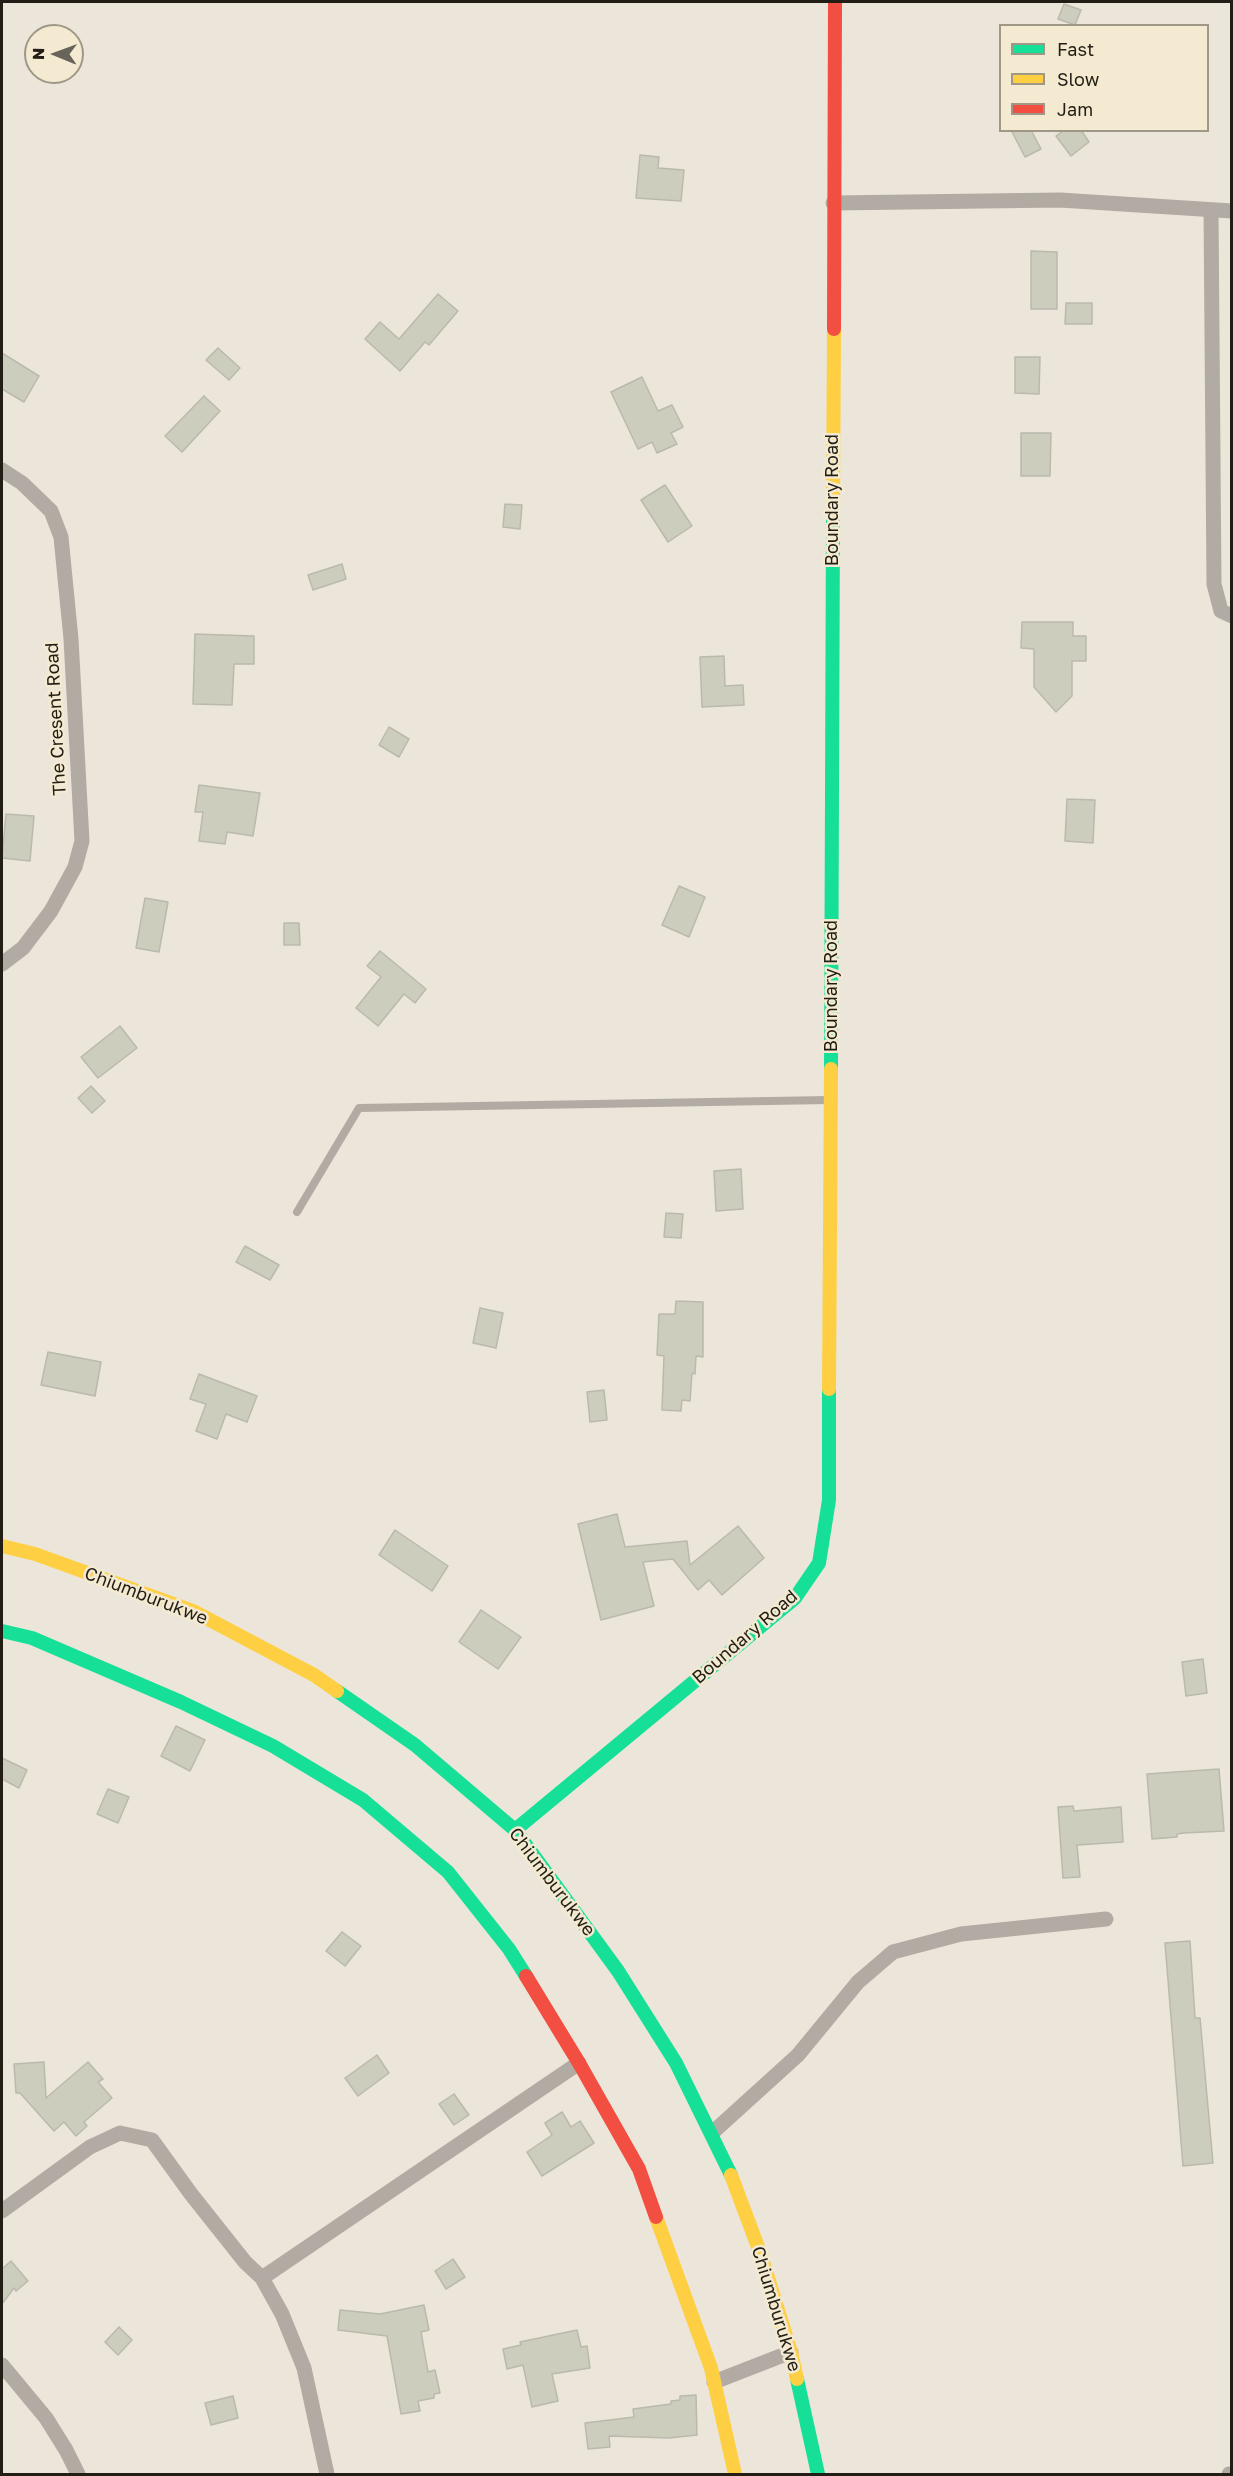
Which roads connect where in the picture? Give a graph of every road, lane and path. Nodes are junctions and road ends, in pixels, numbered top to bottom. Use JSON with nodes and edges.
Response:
{"nodes":[{"id":1,"x":835,"y":2,"type":"edge"},
{"id":2,"x":833,"y":203,"type":"junction"},
{"id":3,"x":1211,"y":210,"type":"junction"},
{"id":4,"x":1232,"y":211,"type":"edge"},
{"id":5,"x":2,"y":470,"type":"edge"},
{"id":6,"x":1232,"y":616,"type":"edge"},
{"id":7,"x":2,"y":964,"type":"edge"},
{"id":8,"x":830,"y":1100,"type":"junction"},
{"id":9,"x":297,"y":1212,"type":"dead end"},
{"id":10,"x":2,"y":1546,"type":"edge"},
{"id":11,"x":2,"y":1631,"type":"edge"},
{"id":12,"x":515,"y":1830,"type":"junction"},
{"id":13,"x":1106,"y":1919,"type":"dead end"},
{"id":14,"x":579,"y":2063,"type":"junction"},
{"id":15,"x":711,"y":2133,"type":"junction"},
{"id":16,"x":2,"y":2211,"type":"edge"},
{"id":17,"x":262,"y":2278,"type":"junction"},
{"id":18,"x":791,"y":2352,"type":"junction"},
{"id":19,"x":2,"y":2365,"type":"edge"},
{"id":20,"x":714,"y":2382,"type":"junction"},
{"id":21,"x":78,"y":2475,"type":"edge"},
{"id":22,"x":327,"y":2475,"type":"edge"},
{"id":23,"x":735,"y":2475,"type":"edge"},
{"id":24,"x":818,"y":2475,"type":"edge"}],
"edges":[{"from":1,"to":2,"type":"street","name":"Boundary Road"},
{"from":2,"to":3,"type":"street"},
{"from":2,"to":8,"type":"street","name":"Boundary Road"},
{"from":3,"to":4,"type":"street"},
{"from":3,"to":6,"type":"street"},
{"from":5,"to":7,"type":"street","name":"The Cresent Road"},
{"from":8,"to":9,"type":"lane"},
{"from":8,"to":12,"type":"street","name":"Boundary Road"},
{"from":10,"to":12,"type":"street","name":"Chiumburukwe"},
{"from":11,"to":14,"type":"street"},
{"from":12,"to":15,"type":"street","name":"Chiumburukwe"},
{"from":13,"to":15,"type":"street"},
{"from":14,"to":17,"type":"street"},
{"from":14,"to":20,"type":"street"},
{"from":15,"to":18,"type":"street","name":"Chiumburukwe"},
{"from":16,"to":17,"type":"street"},
{"from":17,"to":22,"type":"street"},
{"from":18,"to":20,"type":"street"},
{"from":18,"to":24,"type":"street","name":"Chiumburukwe"},
{"from":19,"to":21,"type":"street"},
{"from":20,"to":23,"type":"street"}]}
